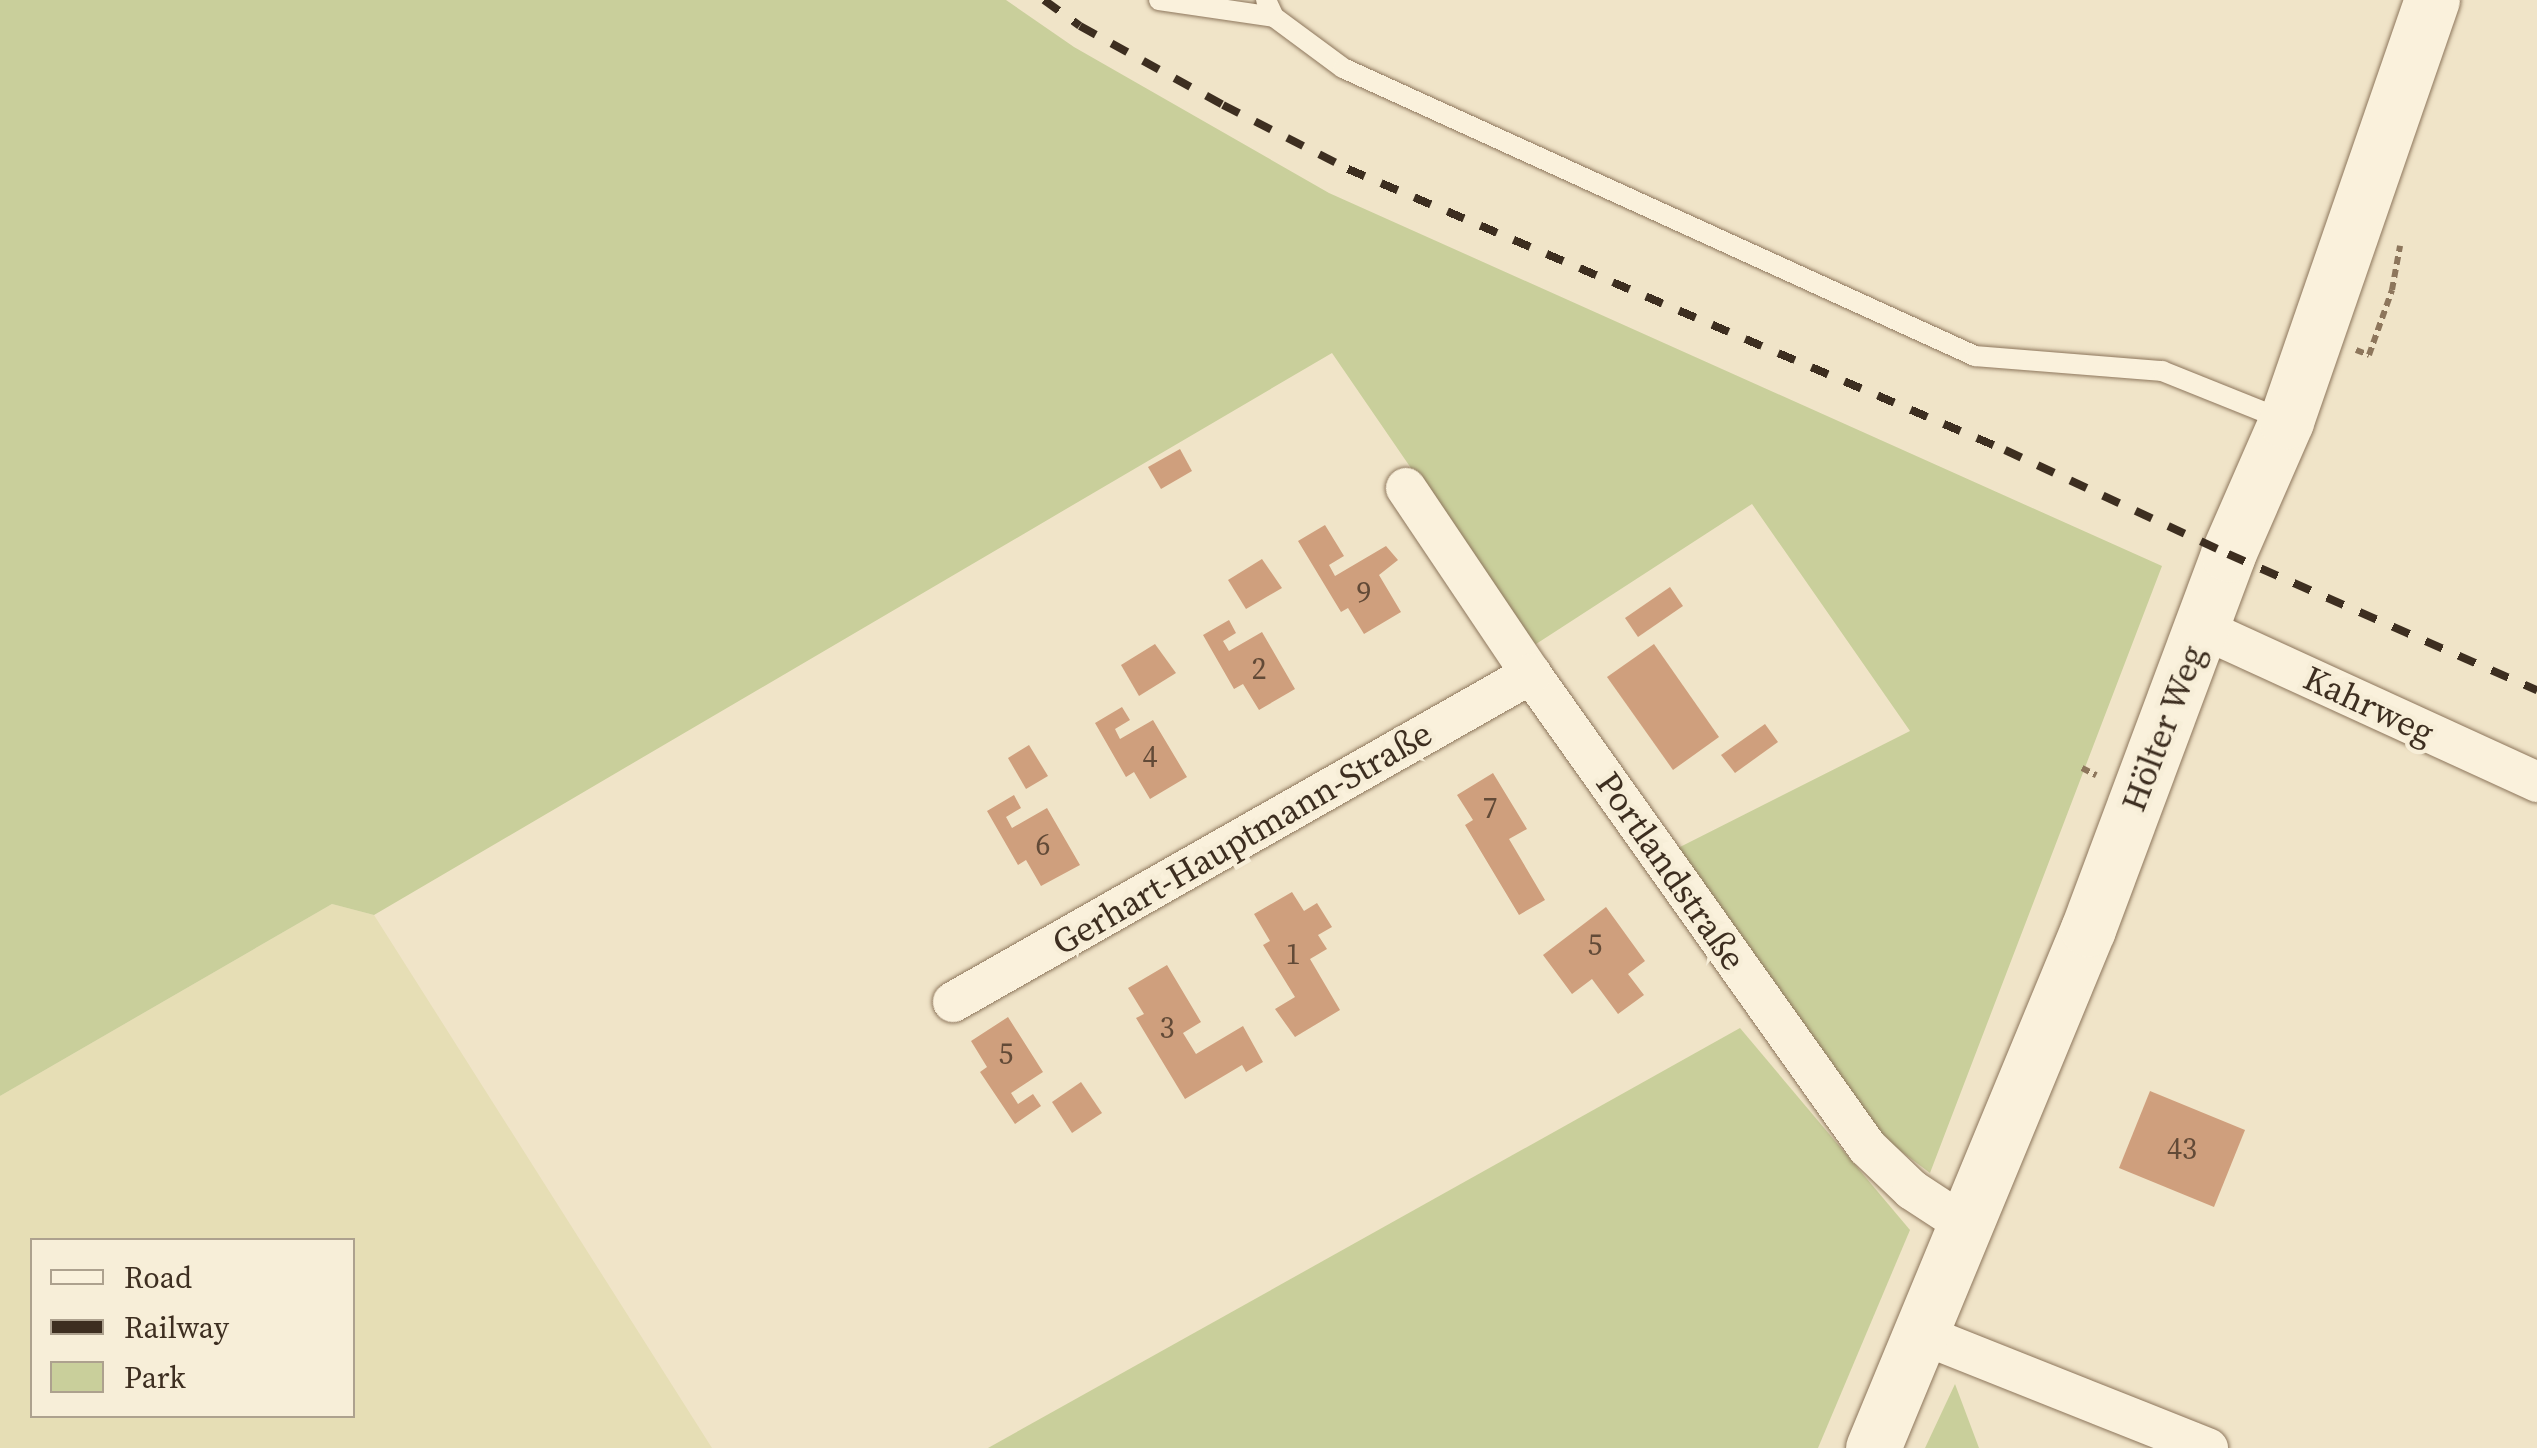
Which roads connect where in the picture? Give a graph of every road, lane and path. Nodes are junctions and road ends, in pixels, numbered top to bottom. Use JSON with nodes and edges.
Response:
{"nodes":[{"id":1,"x":1159,"y":0,"type":"edge"},
{"id":2,"x":2432,"y":0,"type":"edge"},
{"id":3,"x":1270,"y":8,"type":"edge"},
{"id":4,"x":2286,"y":421,"type":"junction"},
{"id":5,"x":1406,"y":488,"type":"dead end"},
{"id":6,"x":2200,"y":628,"type":"junction"},
{"id":7,"x":1531,"y":674,"type":"junction"},
{"id":8,"x":2537,"y":782,"type":"edge"},
{"id":9,"x":953,"y":1002,"type":"dead end"},
{"id":10,"x":1967,"y":1226,"type":"junction"},
{"id":11,"x":1921,"y":1334,"type":"junction"},
{"id":12,"x":1873,"y":1448,"type":"edge"},
{"id":13,"x":2208,"y":1448,"type":"edge"}],
"edges":[{"from":1,"to":3,"type":"lane"},
{"from":2,"to":4,"type":"main road","name":"Hölter Weg"},
{"from":3,"to":4,"type":"lane"},
{"from":4,"to":6,"type":"main road","name":"Hölter Weg"},
{"from":5,"to":7,"type":"street","name":"Portlandstraße"},
{"from":6,"to":8,"type":"street","name":"Kahrweg"},
{"from":6,"to":10,"type":"main road","name":"Hölter Weg"},
{"from":7,"to":9,"type":"street","name":"Gerhart-Hauptmann-Straße"},
{"from":7,"to":10,"type":"street","name":"Portlandstraße"},
{"from":10,"to":11,"type":"main road","name":"Hölter Weg"},
{"from":11,"to":12,"type":"main road","name":"Hölter Weg"},
{"from":11,"to":13,"type":"street"}]}
